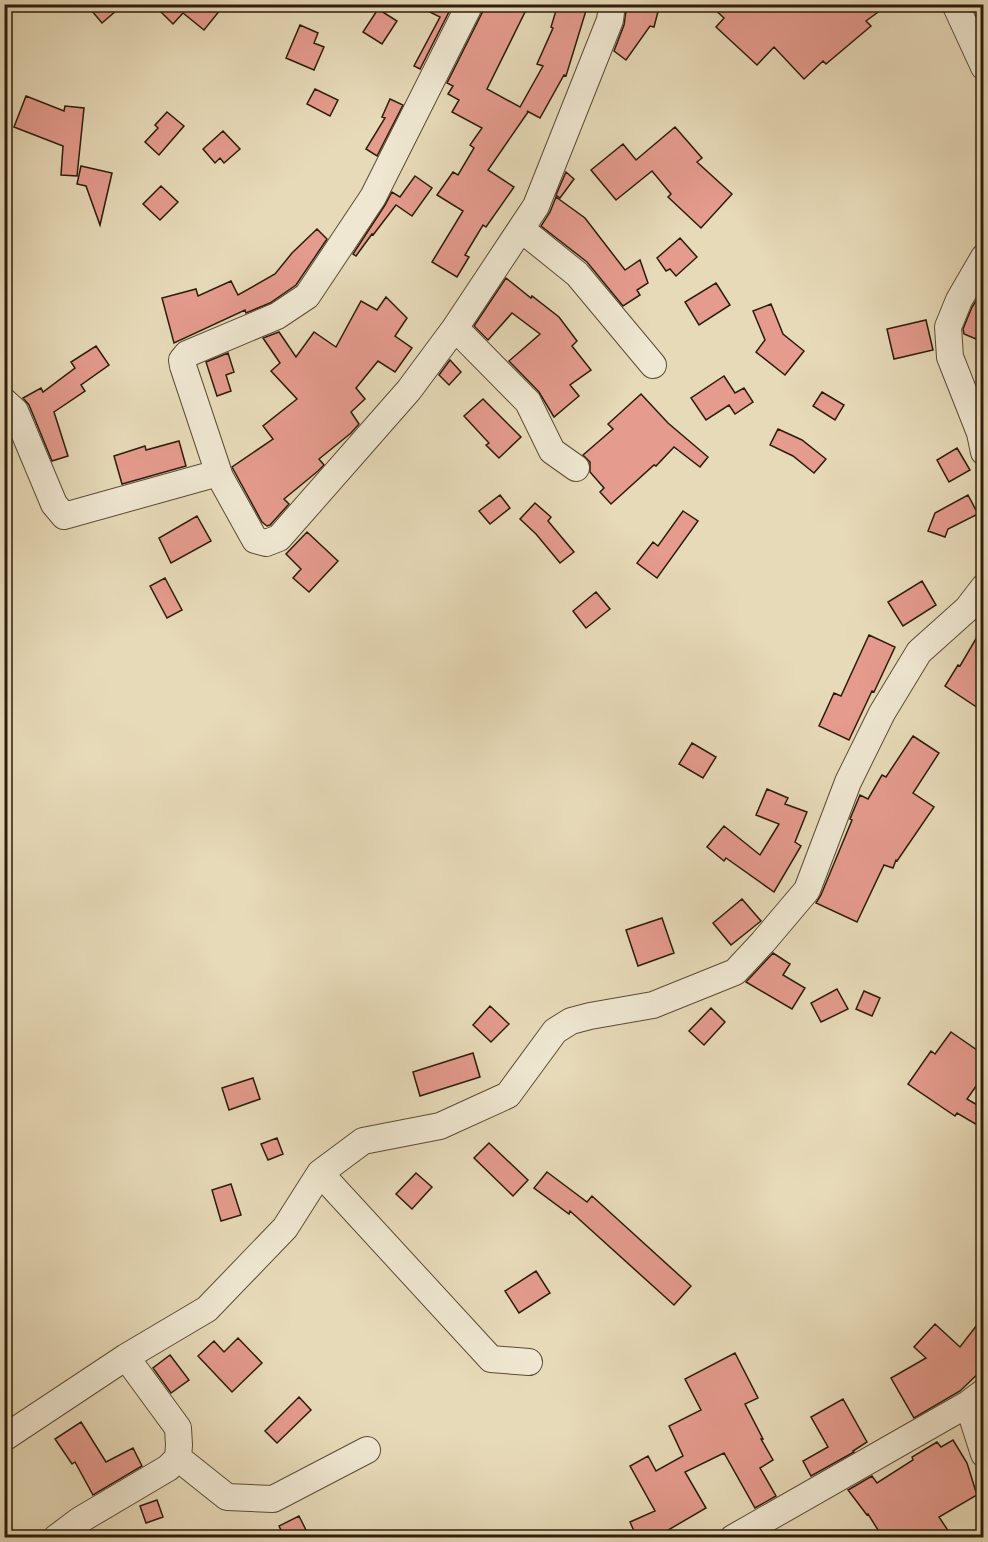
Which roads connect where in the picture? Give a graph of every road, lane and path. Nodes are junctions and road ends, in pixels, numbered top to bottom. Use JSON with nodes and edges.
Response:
{"nodes":[{"id":1,"x":470,"y":4,"type":"edge"},
{"id":2,"x":612,"y":4,"type":"edge"},
{"id":3,"x":955,"y":4,"type":"edge"},
{"id":4,"x":984,"y":67,"type":"edge"},
{"id":5,"x":520,"y":229,"type":"junction"},
{"id":6,"x":984,"y":257,"type":"edge"},
{"id":7,"x":455,"y":328,"type":"junction"},
{"id":8,"x":652,"y":365,"type":"dead end"},
{"id":9,"x":4,"y":401,"type":"edge"},
{"id":10,"x":984,"y":452,"type":"edge"},
{"id":11,"x":576,"y":468,"type":"dead end"},
{"id":12,"x":220,"y":477,"type":"junction"},
{"id":13,"x":984,"y":587,"type":"edge"},
{"id":14,"x":320,"y":1173,"type":"junction"},
{"id":15,"x":126,"y":1357,"type":"junction"},
{"id":16,"x":529,"y":1362,"type":"dead end"},
{"id":17,"x":976,"y":1398,"type":"edge"},
{"id":18,"x":4,"y":1438,"type":"edge"},
{"id":19,"x":367,"y":1450,"type":"dead end"},
{"id":20,"x":984,"y":1454,"type":"edge"},
{"id":21,"x":178,"y":1458,"type":"junction"},
{"id":22,"x":56,"y":1538,"type":"edge"},
{"id":23,"x":733,"y":1538,"type":"edge"}],
"edges":[{"from":1,"to":12,"type":"street"},
{"from":2,"to":5,"type":"street"},
{"from":3,"to":4,"type":"street"},
{"from":5,"to":7,"type":"street"},
{"from":5,"to":8,"type":"street"},
{"from":6,"to":10,"type":"street"},
{"from":7,"to":11,"type":"street"},
{"from":7,"to":12,"type":"street"},
{"from":9,"to":12,"type":"street"},
{"from":13,"to":14,"type":"street"},
{"from":14,"to":15,"type":"street"},
{"from":14,"to":16,"type":"street"},
{"from":15,"to":18,"type":"street"},
{"from":15,"to":21,"type":"street"},
{"from":17,"to":20,"type":"street"},
{"from":17,"to":23,"type":"street"},
{"from":19,"to":21,"type":"street"},
{"from":21,"to":22,"type":"street"}]}
